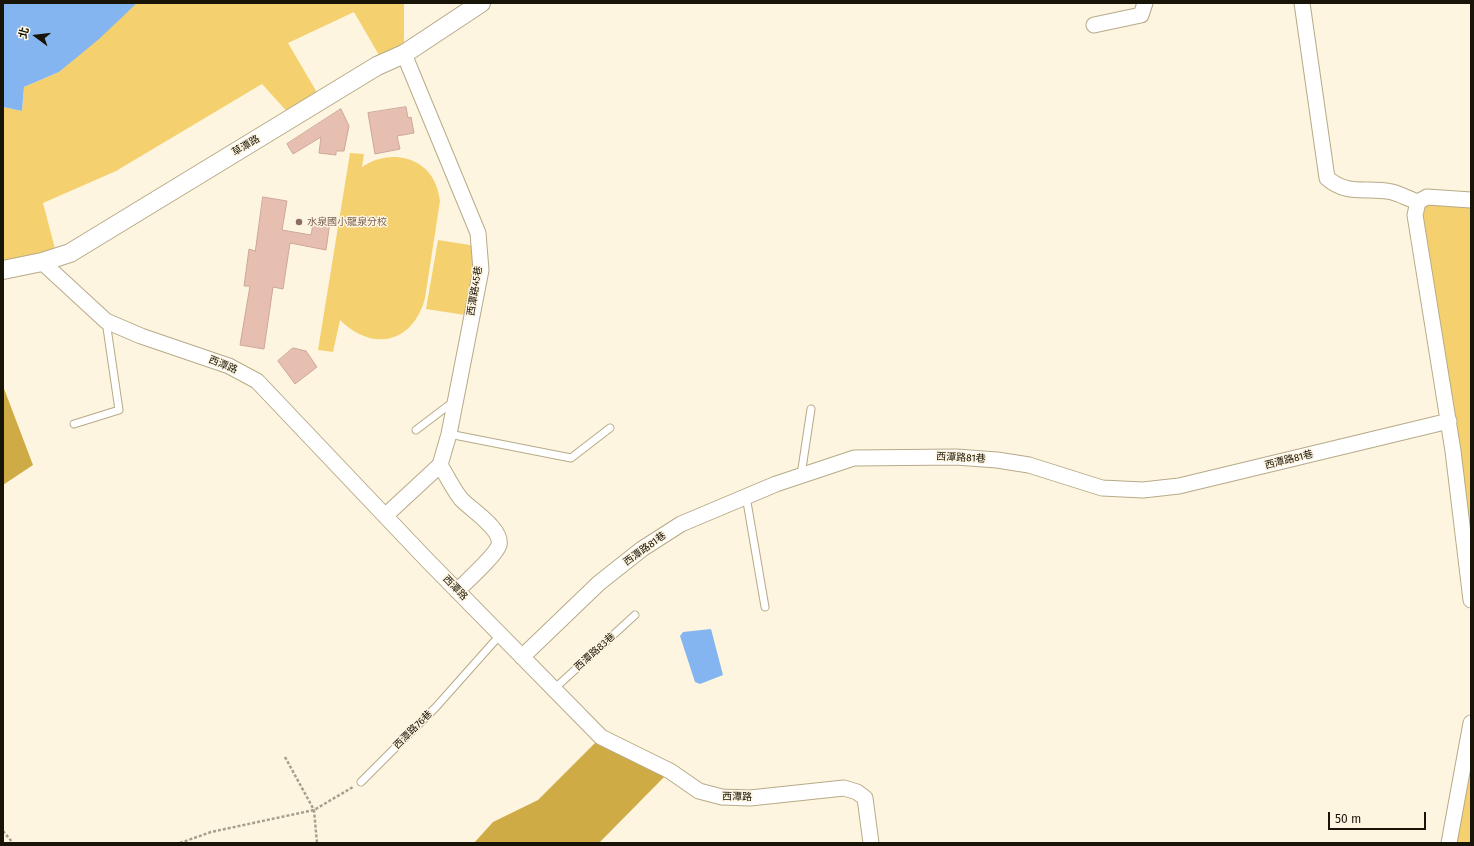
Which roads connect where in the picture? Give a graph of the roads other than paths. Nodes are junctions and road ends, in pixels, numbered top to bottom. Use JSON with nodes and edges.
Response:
{"nodes":[{"id":1,"x":481,"y":3,"type":"edge"},
{"id":2,"x":1144,"y":3,"type":"edge"},
{"id":3,"x":1302,"y":3,"type":"edge"},
{"id":4,"x":1094,"y":25,"type":"dead end"},
{"id":5,"x":404,"y":54,"type":"junction"},
{"id":6,"x":1471,"y":200,"type":"edge"},
{"id":7,"x":1418,"y":202,"type":"junction"},
{"id":8,"x":42,"y":262,"type":"junction"},
{"id":9,"x":3,"y":270,"type":"edge"},
{"id":10,"x":106,"y":321,"type":"junction"},
{"id":11,"x":455,"y":400,"type":"junction"},
{"id":12,"x":811,"y":409,"type":"dead end"},
{"id":13,"x":1449,"y":421,"type":"junction"},
{"id":14,"x":74,"y":424,"type":"dead end"},
{"id":15,"x":610,"y":428,"type":"dead end"},
{"id":16,"x":416,"y":430,"type":"dead end"},
{"id":17,"x":449,"y":434,"type":"junction"},
{"id":18,"x":440,"y":465,"type":"junction"},
{"id":19,"x":801,"y":476,"type":"junction"},
{"id":20,"x":746,"y":496,"type":"junction"},
{"id":21,"x":385,"y":516,"type":"junction"},
{"id":22,"x":457,"y":591,"type":"junction"},
{"id":23,"x":1471,"y":600,"type":"edge"},
{"id":24,"x":765,"y":607,"type":"dead end"},
{"id":25,"x":635,"y":615,"type":"dead end"},
{"id":26,"x":500,"y":635,"type":"junction"},
{"id":27,"x":522,"y":658,"type":"junction"},
{"id":28,"x":554,"y":689,"type":"junction"},
{"id":29,"x":1471,"y":723,"type":"edge"},
{"id":30,"x":361,"y":782,"type":"road end"},
{"id":31,"x":871,"y":843,"type":"edge"},
{"id":32,"x":1449,"y":843,"type":"edge"}],
"edges":[{"from":1,"to":5,"type":"street","name":"草潭路"},
{"from":2,"to":4,"type":"street"},
{"from":3,"to":7,"type":"street"},
{"from":5,"to":8,"type":"street","name":"草潭路"},
{"from":5,"to":11,"type":"street","name":"西潭路45巷"},
{"from":6,"to":7,"type":"street"},
{"from":7,"to":13,"type":"street"},
{"from":8,"to":9,"type":"street","name":"草潭路"},
{"from":8,"to":10,"type":"street","name":"西潭路"},
{"from":10,"to":14,"type":"lane"},
{"from":10,"to":21,"type":"street","name":"西潭路"},
{"from":11,"to":16,"type":"lane"},
{"from":11,"to":17,"type":"street","name":"西潭路45巷"},
{"from":12,"to":19,"type":"lane"},
{"from":13,"to":19,"type":"street","name":"西潭路81巷"},
{"from":13,"to":23,"type":"street"},
{"from":15,"to":17,"type":"lane"},
{"from":17,"to":18,"type":"street","name":"西潭路45巷"},
{"from":18,"to":21,"type":"street"},
{"from":18,"to":22,"type":"street"},
{"from":19,"to":20,"type":"street","name":"西潭路81巷"},
{"from":20,"to":24,"type":"lane"},
{"from":20,"to":27,"type":"street","name":"西潭路81巷"},
{"from":21,"to":22,"type":"street","name":"西潭路"},
{"from":22,"to":26,"type":"street","name":"西潭路"},
{"from":25,"to":28,"type":"lane","name":"西潭路83巷"},
{"from":26,"to":27,"type":"street","name":"西潭路"},
{"from":26,"to":30,"type":"lane","name":"西潭路76巷"},
{"from":27,"to":28,"type":"street","name":"西潭路"},
{"from":28,"to":31,"type":"street","name":"西潭路"},
{"from":29,"to":32,"type":"street"}]}
